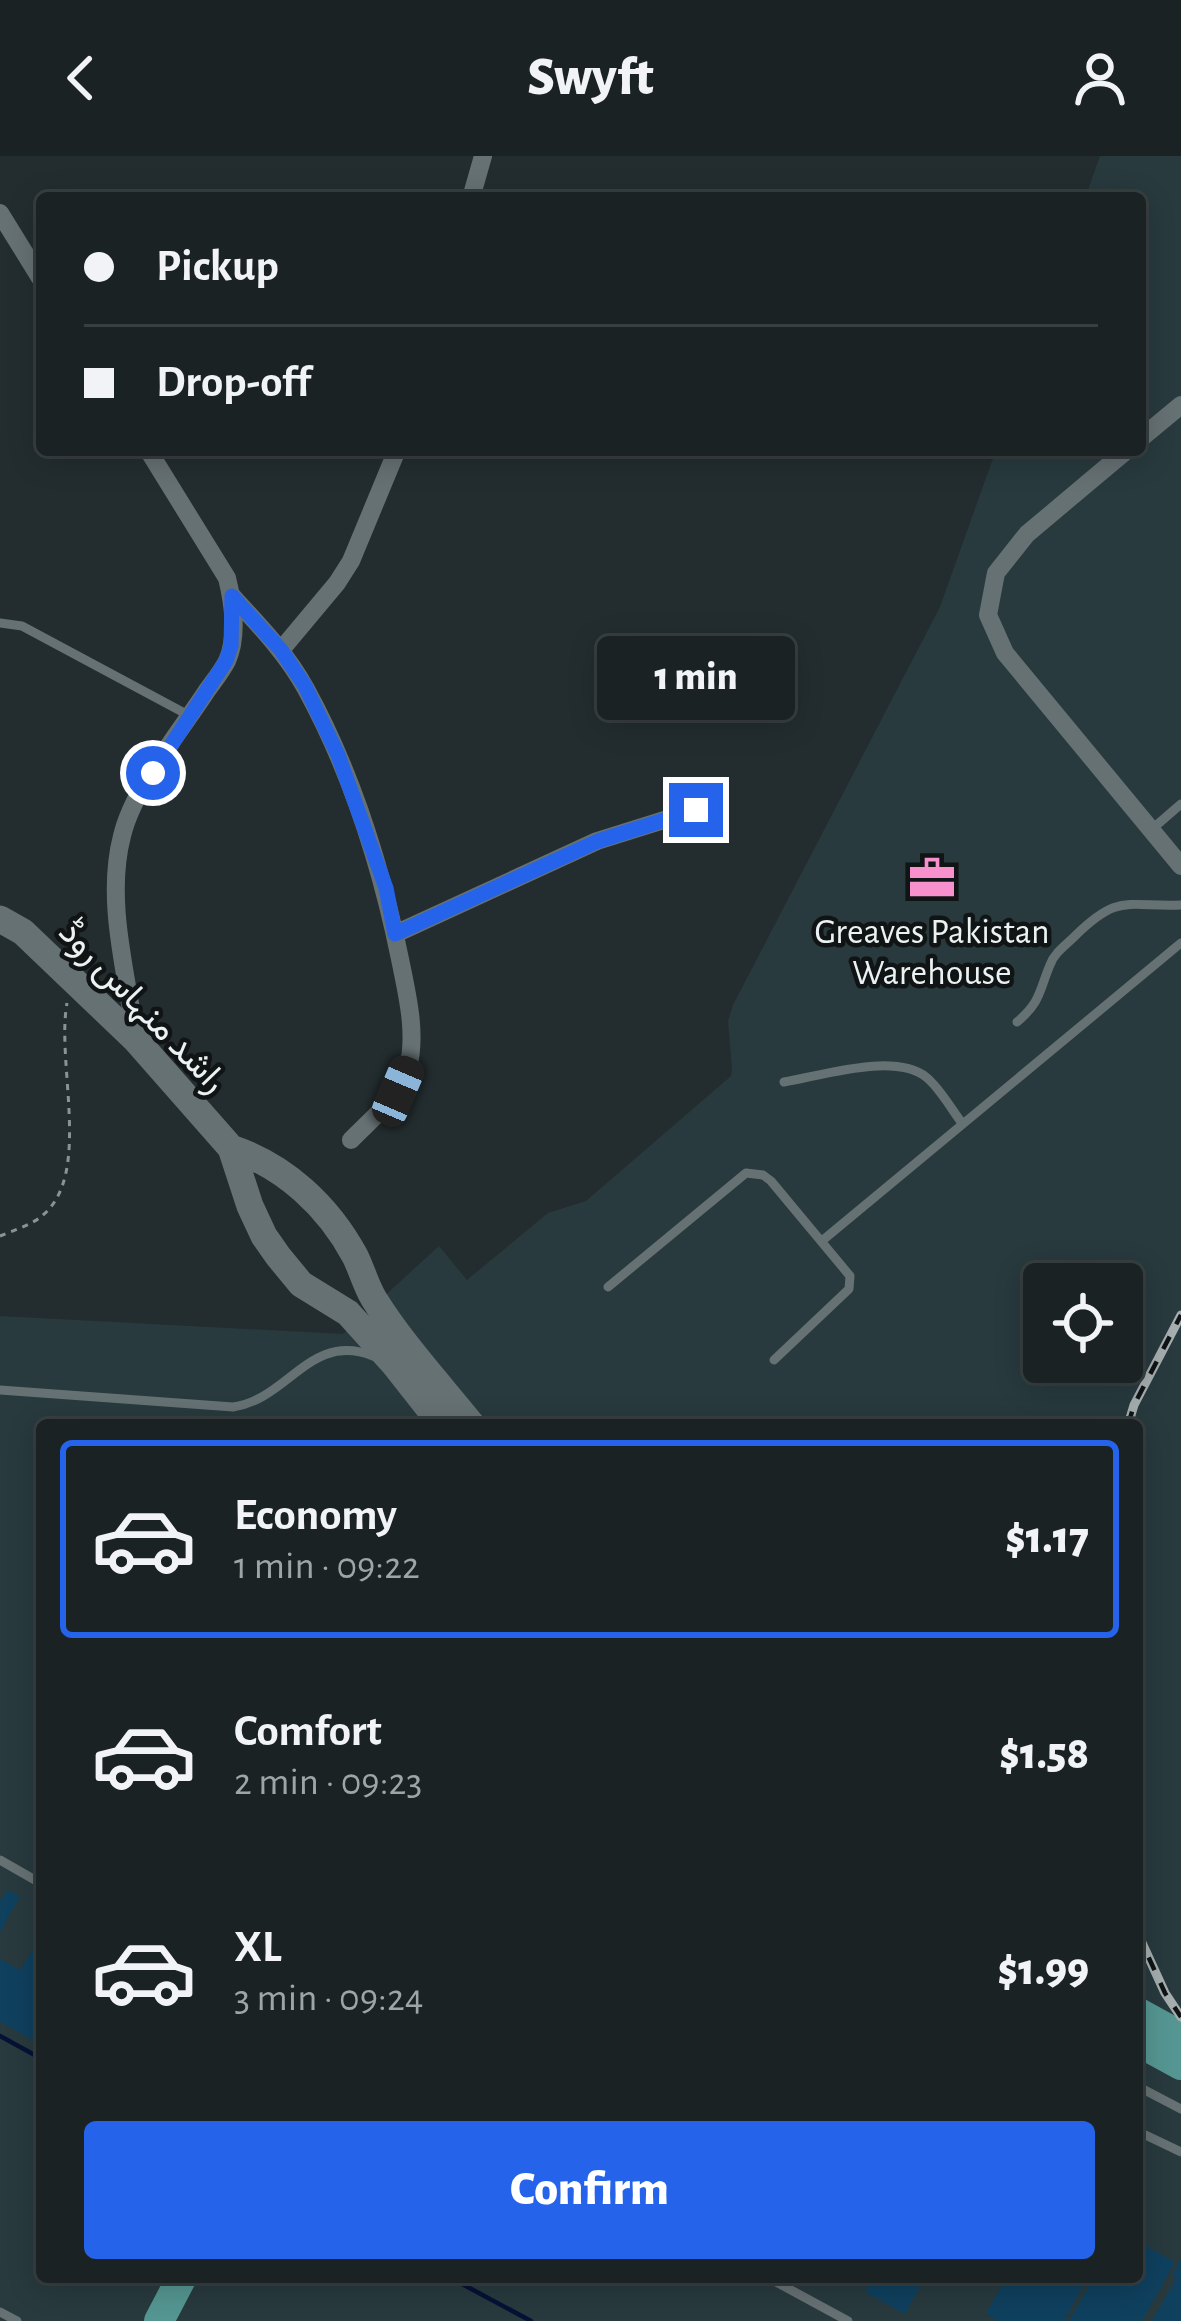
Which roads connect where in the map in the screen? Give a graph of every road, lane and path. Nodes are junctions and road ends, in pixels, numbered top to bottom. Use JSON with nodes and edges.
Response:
{"nodes":[{"id":1,"x":483,"y":156,"type":"edge"},
{"id":2,"x":473,"y":192,"type":"edge"},
{"id":3,"x":0,"y":213,"type":"edge"},
{"id":4,"x":36,"y":270,"type":"edge"},
{"id":5,"x":1181,"y":405,"type":"edge"},
{"id":6,"x":1146,"y":434,"type":"edge"},
{"id":7,"x":152,"y":456,"type":"edge"},
{"id":8,"x":395,"y":456,"type":"edge"},
{"id":9,"x":1120,"y":456,"type":"edge"},
{"id":10,"x":232,"y":596,"type":"junction"},
{"id":11,"x":0,"y":623,"type":"edge"},
{"id":12,"x":281,"y":650,"type":"junction"},
{"id":13,"x":190,"y":716,"type":"junction"},
{"id":14,"x":1181,"y":804,"type":"edge"},
{"id":15,"x":696,"y":810,"type":"dead end"},
{"id":16,"x":1151,"y":830,"type":"junction"},
{"id":17,"x":1181,"y":866,"type":"edge"},
{"id":18,"x":1181,"y":905,"type":"edge"},
{"id":19,"x":0,"y":920,"type":"edge"},
{"id":20,"x":395,"y":934,"type":"junction"},
{"id":21,"x":1181,"y":944,"type":"edge"},
{"id":22,"x":78,"y":984,"type":"junction"},
{"id":23,"x":1017,"y":1022,"type":"dead end"},
{"id":24,"x":136,"y":1040,"type":"junction"},
{"id":25,"x":784,"y":1082,"type":"dead end"},
{"id":26,"x":962,"y":1123,"type":"junction"},
{"id":27,"x":351,"y":1140,"type":"dead end"},
{"id":28,"x":231,"y":1148,"type":"junction"},
{"id":29,"x":0,"y":1236,"type":"edge"},
{"id":30,"x":823,"y":1240,"type":"junction"},
{"id":31,"x":608,"y":1287,"type":"dead end"},
{"id":32,"x":774,"y":1360,"type":"dead end"},
{"id":33,"x":394,"y":1364,"type":"junction"},
{"id":34,"x":0,"y":1390,"type":"edge"},
{"id":35,"x":437,"y":1419,"type":"edge"},
{"id":36,"x":467,"y":1419,"type":"edge"},
{"id":37,"x":0,"y":1860,"type":"edge"},
{"id":38,"x":36,"y":1880,"type":"edge"},
{"id":39,"x":1143,"y":2019,"type":"edge"},
{"id":40,"x":1167,"y":2046,"type":"edge"},
{"id":41,"x":1143,"y":2089,"type":"edge"},
{"id":42,"x":1181,"y":2110,"type":"edge"},
{"id":43,"x":1143,"y":2134,"type":"edge"},
{"id":44,"x":1181,"y":2152,"type":"edge"},
{"id":45,"x":179,"y":2283,"type":"edge"},
{"id":46,"x":201,"y":2283,"type":"edge"},
{"id":47,"x":778,"y":2283,"type":"edge"},
{"id":48,"x":0,"y":2312,"type":"edge"},
{"id":49,"x":17,"y":2321,"type":"edge"},
{"id":50,"x":160,"y":2321,"type":"edge"},
{"id":51,"x":182,"y":2321,"type":"edge"},
{"id":52,"x":848,"y":2321,"type":"edge"}],
"edges":[{"from":1,"to":2,"type":"street"},
{"from":3,"to":4,"type":"street"},
{"from":5,"to":6,"type":"street"},
{"from":7,"to":10,"type":"street"},
{"from":8,"to":12,"type":"street"},
{"from":9,"to":16,"type":"street"},
{"from":10,"to":12,"type":"street"},
{"from":10,"to":13,"type":"street"},
{"from":11,"to":13,"type":"lane"},
{"from":12,"to":20,"type":"street"},
{"from":13,"to":24,"type":"street"},
{"from":14,"to":16,"type":"lane"},
{"from":15,"to":20,"type":"street"},
{"from":16,"to":17,"type":"street"},
{"from":18,"to":23,"type":"lane"},
{"from":19,"to":22,"type":"main road","name":"راشد منہاس روڈ"},
{"from":20,"to":27,"type":"street"},
{"from":21,"to":26,"type":"lane"},
{"from":22,"to":24,"type":"main road","name":"راشد منہاس روڈ"},
{"from":22,"to":29,"type":"path"},
{"from":24,"to":28,"type":"main road","name":"راشد منہاس روڈ"},
{"from":25,"to":26,"type":"lane"},
{"from":26,"to":30,"type":"lane"},
{"from":28,"to":33,"type":"main road","name":"راشد منہاس روڈ"},
{"from":28,"to":36,"type":"main road","name":"راشد منہاس روڈ"},
{"from":30,"to":31,"type":"lane"},
{"from":30,"to":32,"type":"lane"},
{"from":33,"to":34,"type":"lane"},
{"from":33,"to":35,"type":"main road","name":"راشد منہاس روڈ"},
{"from":37,"to":38,"type":"lane"},
{"from":39,"to":40,"type":"main road"},
{"from":41,"to":42,"type":"lane"},
{"from":43,"to":44,"type":"lane"},
{"from":45,"to":50,"type":"main road"},
{"from":46,"to":51,"type":"main road"},
{"from":47,"to":52,"type":"lane"},
{"from":48,"to":49,"type":"lane"}]}
